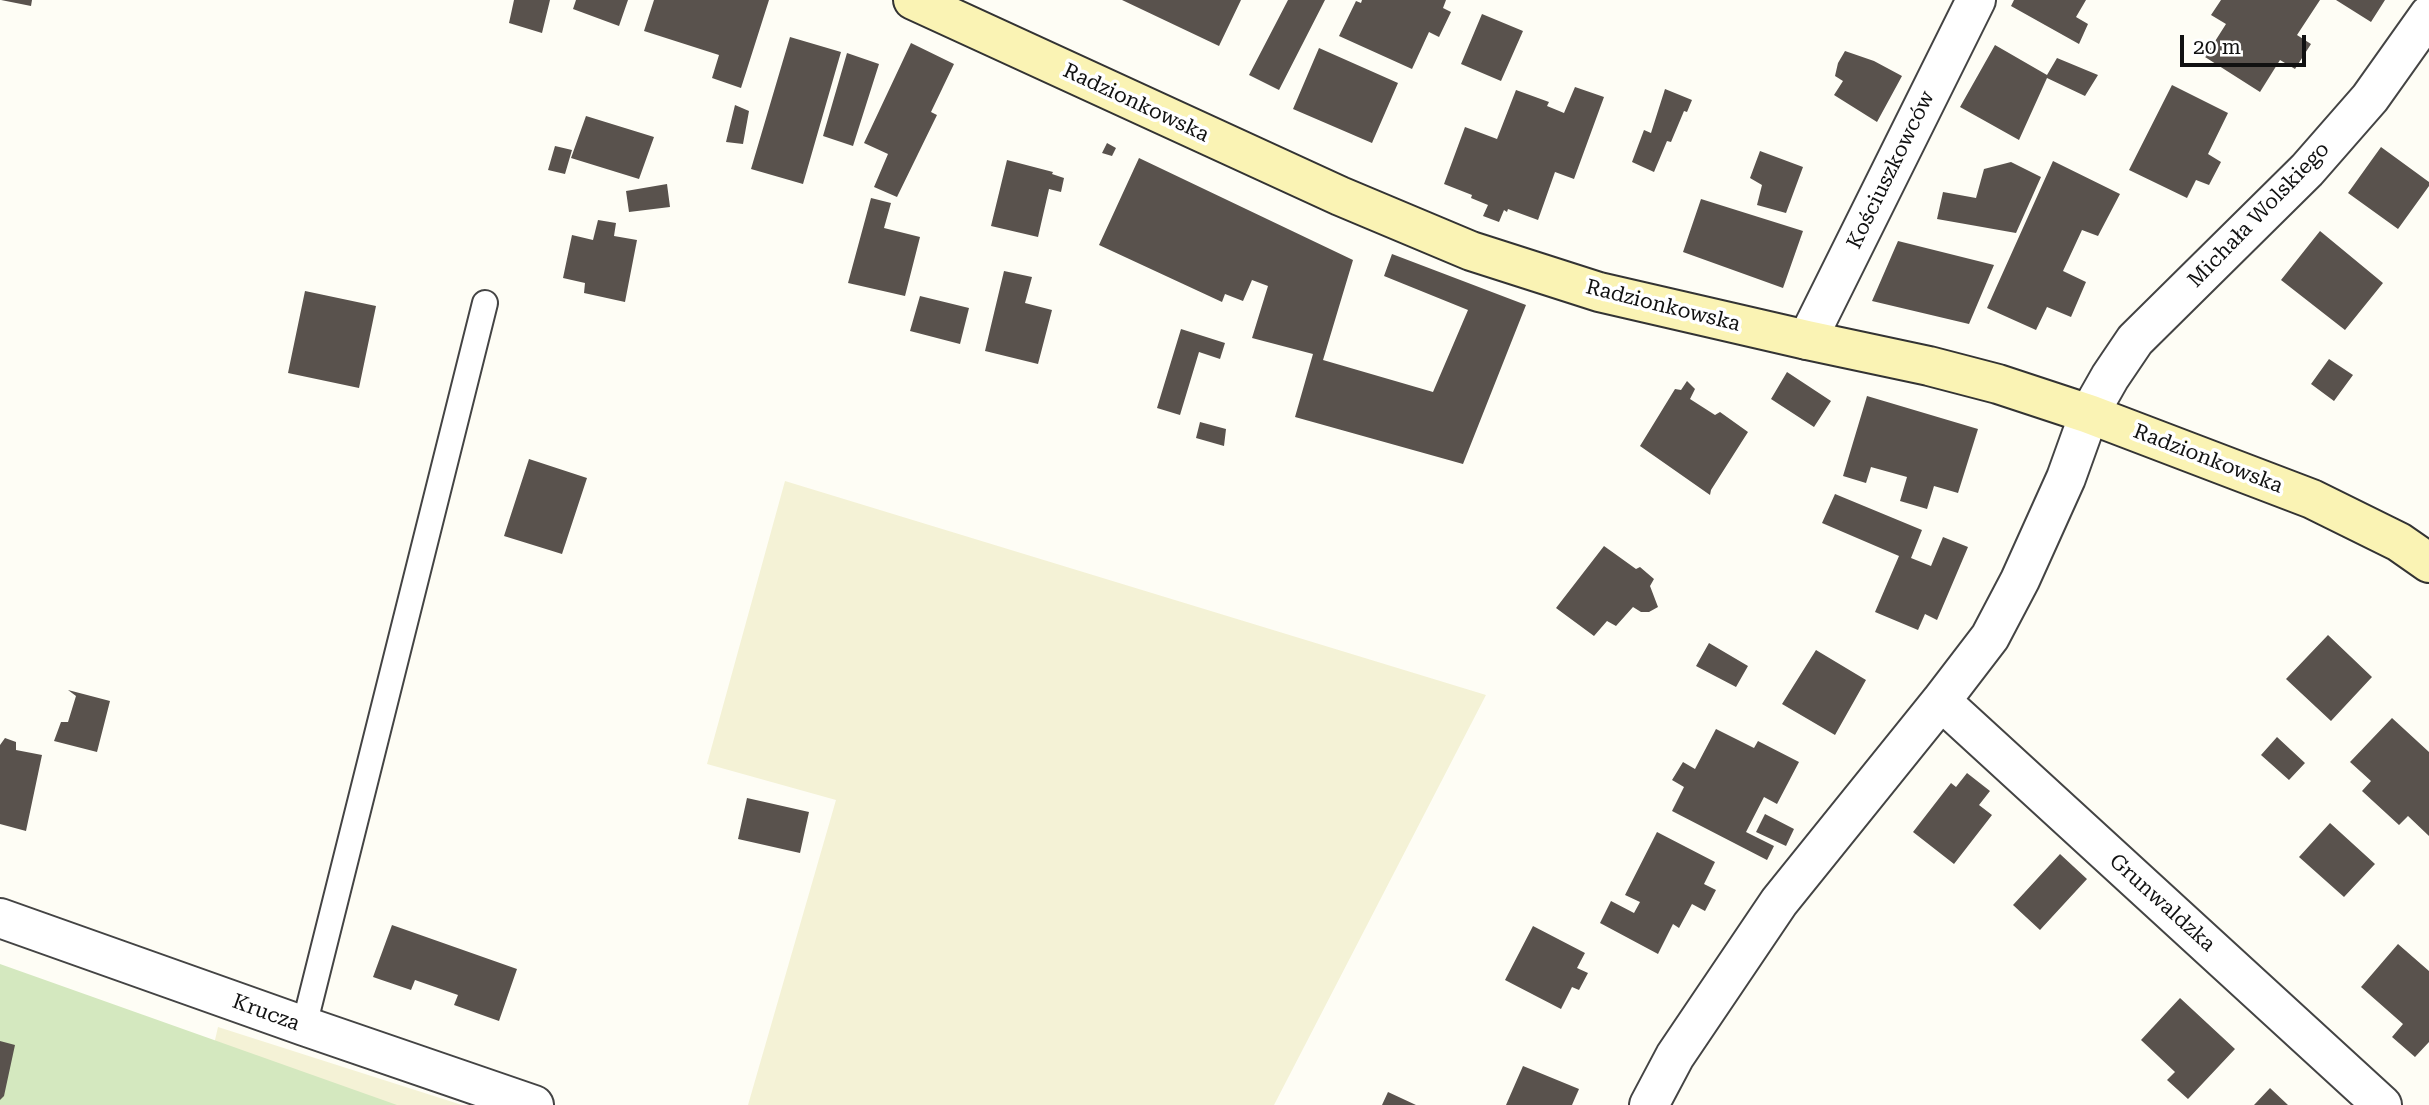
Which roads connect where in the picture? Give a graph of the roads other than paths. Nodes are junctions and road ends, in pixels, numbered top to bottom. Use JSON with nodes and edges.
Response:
{"nodes":[{"id":1,"x":913,"y":0,"type":"edge"},
{"id":2,"x":1976,"y":0,"type":"edge"},
{"id":3,"x":2429,"y":15,"type":"edge"},
{"id":4,"x":485,"y":303,"type":"dead end"},
{"id":5,"x":1807,"y":340,"type":"junction"},
{"id":6,"x":2090,"y":414,"type":"junction"},
{"id":7,"x":2429,"y":564,"type":"edge"},
{"id":8,"x":1941,"y":701,"type":"junction"},
{"id":9,"x":0,"y":918,"type":"edge"},
{"id":10,"x":304,"y":1026,"type":"junction"},
{"id":11,"x":534,"y":1105,"type":"edge"},
{"id":12,"x":1650,"y":1105,"type":"edge"},
{"id":13,"x":2382,"y":1105,"type":"edge"}],
"edges":[{"from":1,"to":5,"type":"street","name":"Radzionkowska"},
{"from":2,"to":5,"type":"street","name":"Kościuszkowców"},
{"from":3,"to":6,"type":"street","name":"Michała Wolskiego"},
{"from":4,"to":10,"type":"lane"},
{"from":5,"to":6,"type":"street","name":"Radzionkowska"},
{"from":6,"to":7,"type":"street","name":"Radzionkowska"},
{"from":6,"to":8,"type":"street"},
{"from":8,"to":12,"type":"street"},
{"from":8,"to":13,"type":"street","name":"Grunwaldzka"},
{"from":9,"to":10,"type":"street","name":"Krucza"},
{"from":10,"to":11,"type":"street","name":"Krucza"}]}
